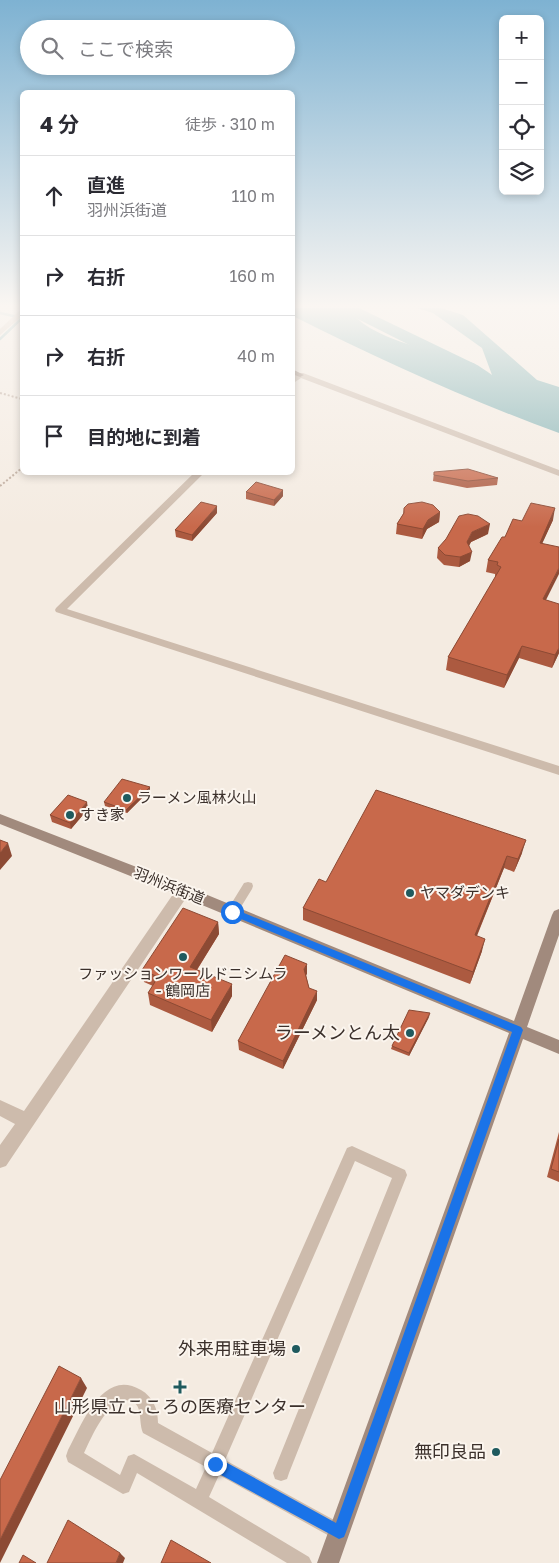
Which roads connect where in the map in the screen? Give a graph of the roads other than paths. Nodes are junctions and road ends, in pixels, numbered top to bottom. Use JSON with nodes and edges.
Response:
{"nodes":[{"id":1,"x":317,"y":381,"type":"edge"},
{"id":2,"x":559,"y":473,"type":"edge"},
{"id":3,"x":197,"y":475,"type":"edge"},
{"id":4,"x":559,"y":771,"type":"edge"},
{"id":5,"x":0,"y":819,"type":"edge"},
{"id":6,"x":248,"y":886,"type":"dead end"},
{"id":7,"x":183,"y":891,"type":"junction"},
{"id":8,"x":232,"y":912,"type":"junction"},
{"id":9,"x":559,"y":916,"type":"edge"},
{"id":10,"x":518,"y":1030,"type":"junction"},
{"id":11,"x":559,"y":1047,"type":"edge"},
{"id":12,"x":0,"y":1108,"type":"edge"},
{"id":13,"x":26,"y":1121,"type":"junction"},
{"id":14,"x":0,"y":1160,"type":"edge"},
{"id":15,"x":215,"y":1464,"type":"junction"},
{"id":16,"x":281,"y":1473,"type":"dead end"},
{"id":17,"x":199,"y":1501,"type":"junction"},
{"id":18,"x":339,"y":1532,"type":"junction"},
{"id":19,"x":303,"y":1563,"type":"edge"},
{"id":20,"x":328,"y":1563,"type":"edge"}],
"edges":[{"from":1,"to":2,"type":"street"},
{"from":3,"to":4,"type":"street"},
{"from":5,"to":7,"type":"main road","name":"羽州浜街道"},
{"from":6,"to":8,"type":"lane"},
{"from":7,"to":8,"type":"main road","name":"羽州浜街道"},
{"from":7,"to":13,"type":"street"},
{"from":8,"to":10,"type":"main road","name":"羽州浜街道"},
{"from":9,"to":10,"type":"main road"},
{"from":10,"to":11,"type":"main road","name":"羽州浜街道"},
{"from":10,"to":18,"type":"main road"},
{"from":12,"to":13,"type":"street"},
{"from":13,"to":14,"type":"street"},
{"from":15,"to":16,"type":"lane"},
{"from":15,"to":17,"type":"lane"},
{"from":15,"to":17,"type":"lane"},
{"from":15,"to":18,"type":"lane"},
{"from":17,"to":19,"type":"lane"},
{"from":18,"to":20,"type":"main road"}]}
